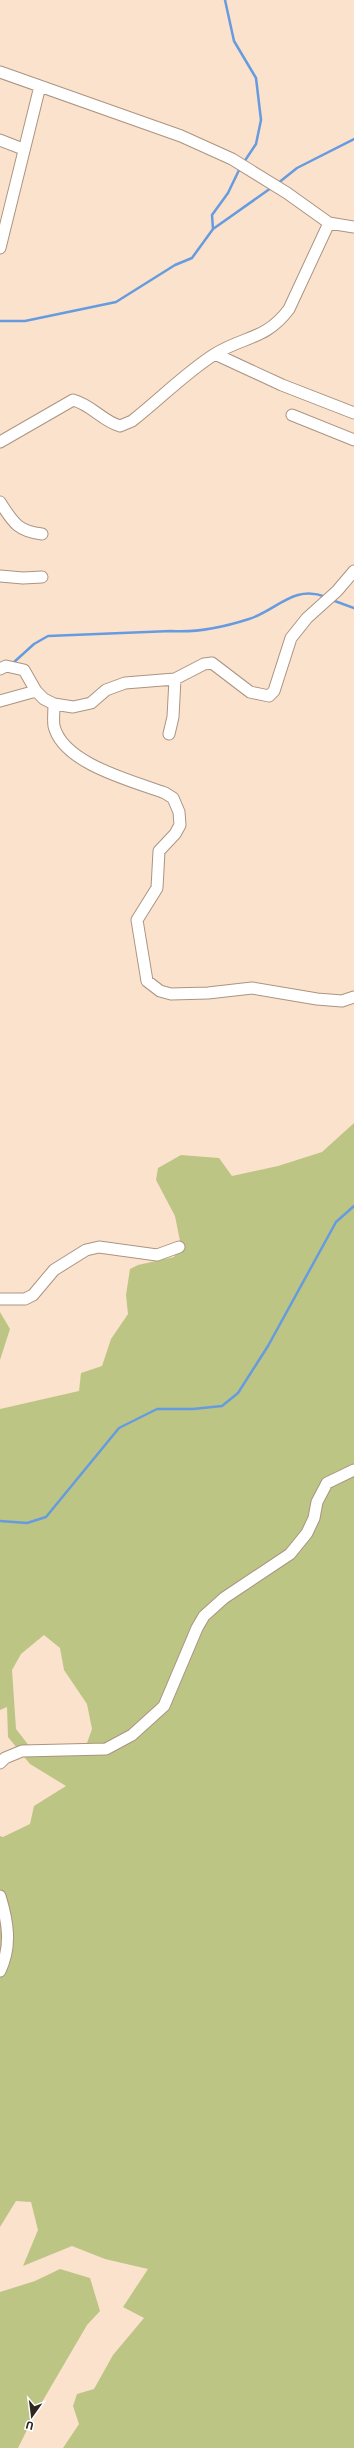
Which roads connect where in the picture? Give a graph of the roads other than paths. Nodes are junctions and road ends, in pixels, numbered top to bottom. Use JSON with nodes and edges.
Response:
{"nodes":[{"id":1,"x":0,"y":72,"type":"edge"},
{"id":2,"x":40,"y":86,"type":"junction"},
{"id":3,"x":0,"y":140,"type":"edge"},
{"id":4,"x":23,"y":149,"type":"junction"},
{"id":5,"x":328,"y":224,"type":"junction"},
{"id":6,"x":354,"y":227,"type":"edge"},
{"id":7,"x":0,"y":248,"type":"edge"},
{"id":8,"x":215,"y":354,"type":"junction"},
{"id":9,"x":354,"y":413,"type":"edge"},
{"id":10,"x":292,"y":415,"type":"dead end"},
{"id":11,"x":354,"y":440,"type":"edge"},
{"id":12,"x":0,"y":442,"type":"edge"},
{"id":13,"x":0,"y":502,"type":"edge"},
{"id":14,"x":42,"y":534,"type":"dead end"},
{"id":15,"x":354,"y":571,"type":"edge"},
{"id":16,"x":0,"y":576,"type":"edge"},
{"id":17,"x":42,"y":577,"type":"dead end"},
{"id":18,"x":8,"y":668,"type":"edge"},
{"id":19,"x":175,"y":679,"type":"junction"},
{"id":20,"x":36,"y":691,"type":"junction"},
{"id":21,"x":0,"y":701,"type":"edge"},
{"id":22,"x":54,"y":704,"type":"junction"},
{"id":23,"x":169,"y":734,"type":"dead end"},
{"id":24,"x":354,"y":997,"type":"edge"},
{"id":25,"x":179,"y":1247,"type":"dead end"},
{"id":26,"x":0,"y":1300,"type":"edge"},
{"id":27,"x":354,"y":1470,"type":"edge"},
{"id":28,"x":0,"y":1763,"type":"edge"},
{"id":29,"x":0,"y":1896,"type":"edge"},
{"id":30,"x":0,"y":1971,"type":"edge"}],
"edges":[{"from":1,"to":2,"type":"street"},
{"from":2,"to":4,"type":"street"},
{"from":2,"to":5,"type":"street"},
{"from":3,"to":4,"type":"street"},
{"from":4,"to":7,"type":"street"},
{"from":5,"to":6,"type":"street"},
{"from":5,"to":8,"type":"street"},
{"from":8,"to":9,"type":"street"},
{"from":8,"to":12,"type":"street"},
{"from":10,"to":11,"type":"street"},
{"from":13,"to":14,"type":"street"},
{"from":15,"to":19,"type":"street"},
{"from":16,"to":17,"type":"street"},
{"from":18,"to":20,"type":"street"},
{"from":19,"to":22,"type":"street"},
{"from":19,"to":23,"type":"street"},
{"from":20,"to":21,"type":"street"},
{"from":20,"to":22,"type":"street"},
{"from":22,"to":24,"type":"street"},
{"from":25,"to":26,"type":"street"},
{"from":27,"to":28,"type":"street"},
{"from":29,"to":30,"type":"street"}]}
